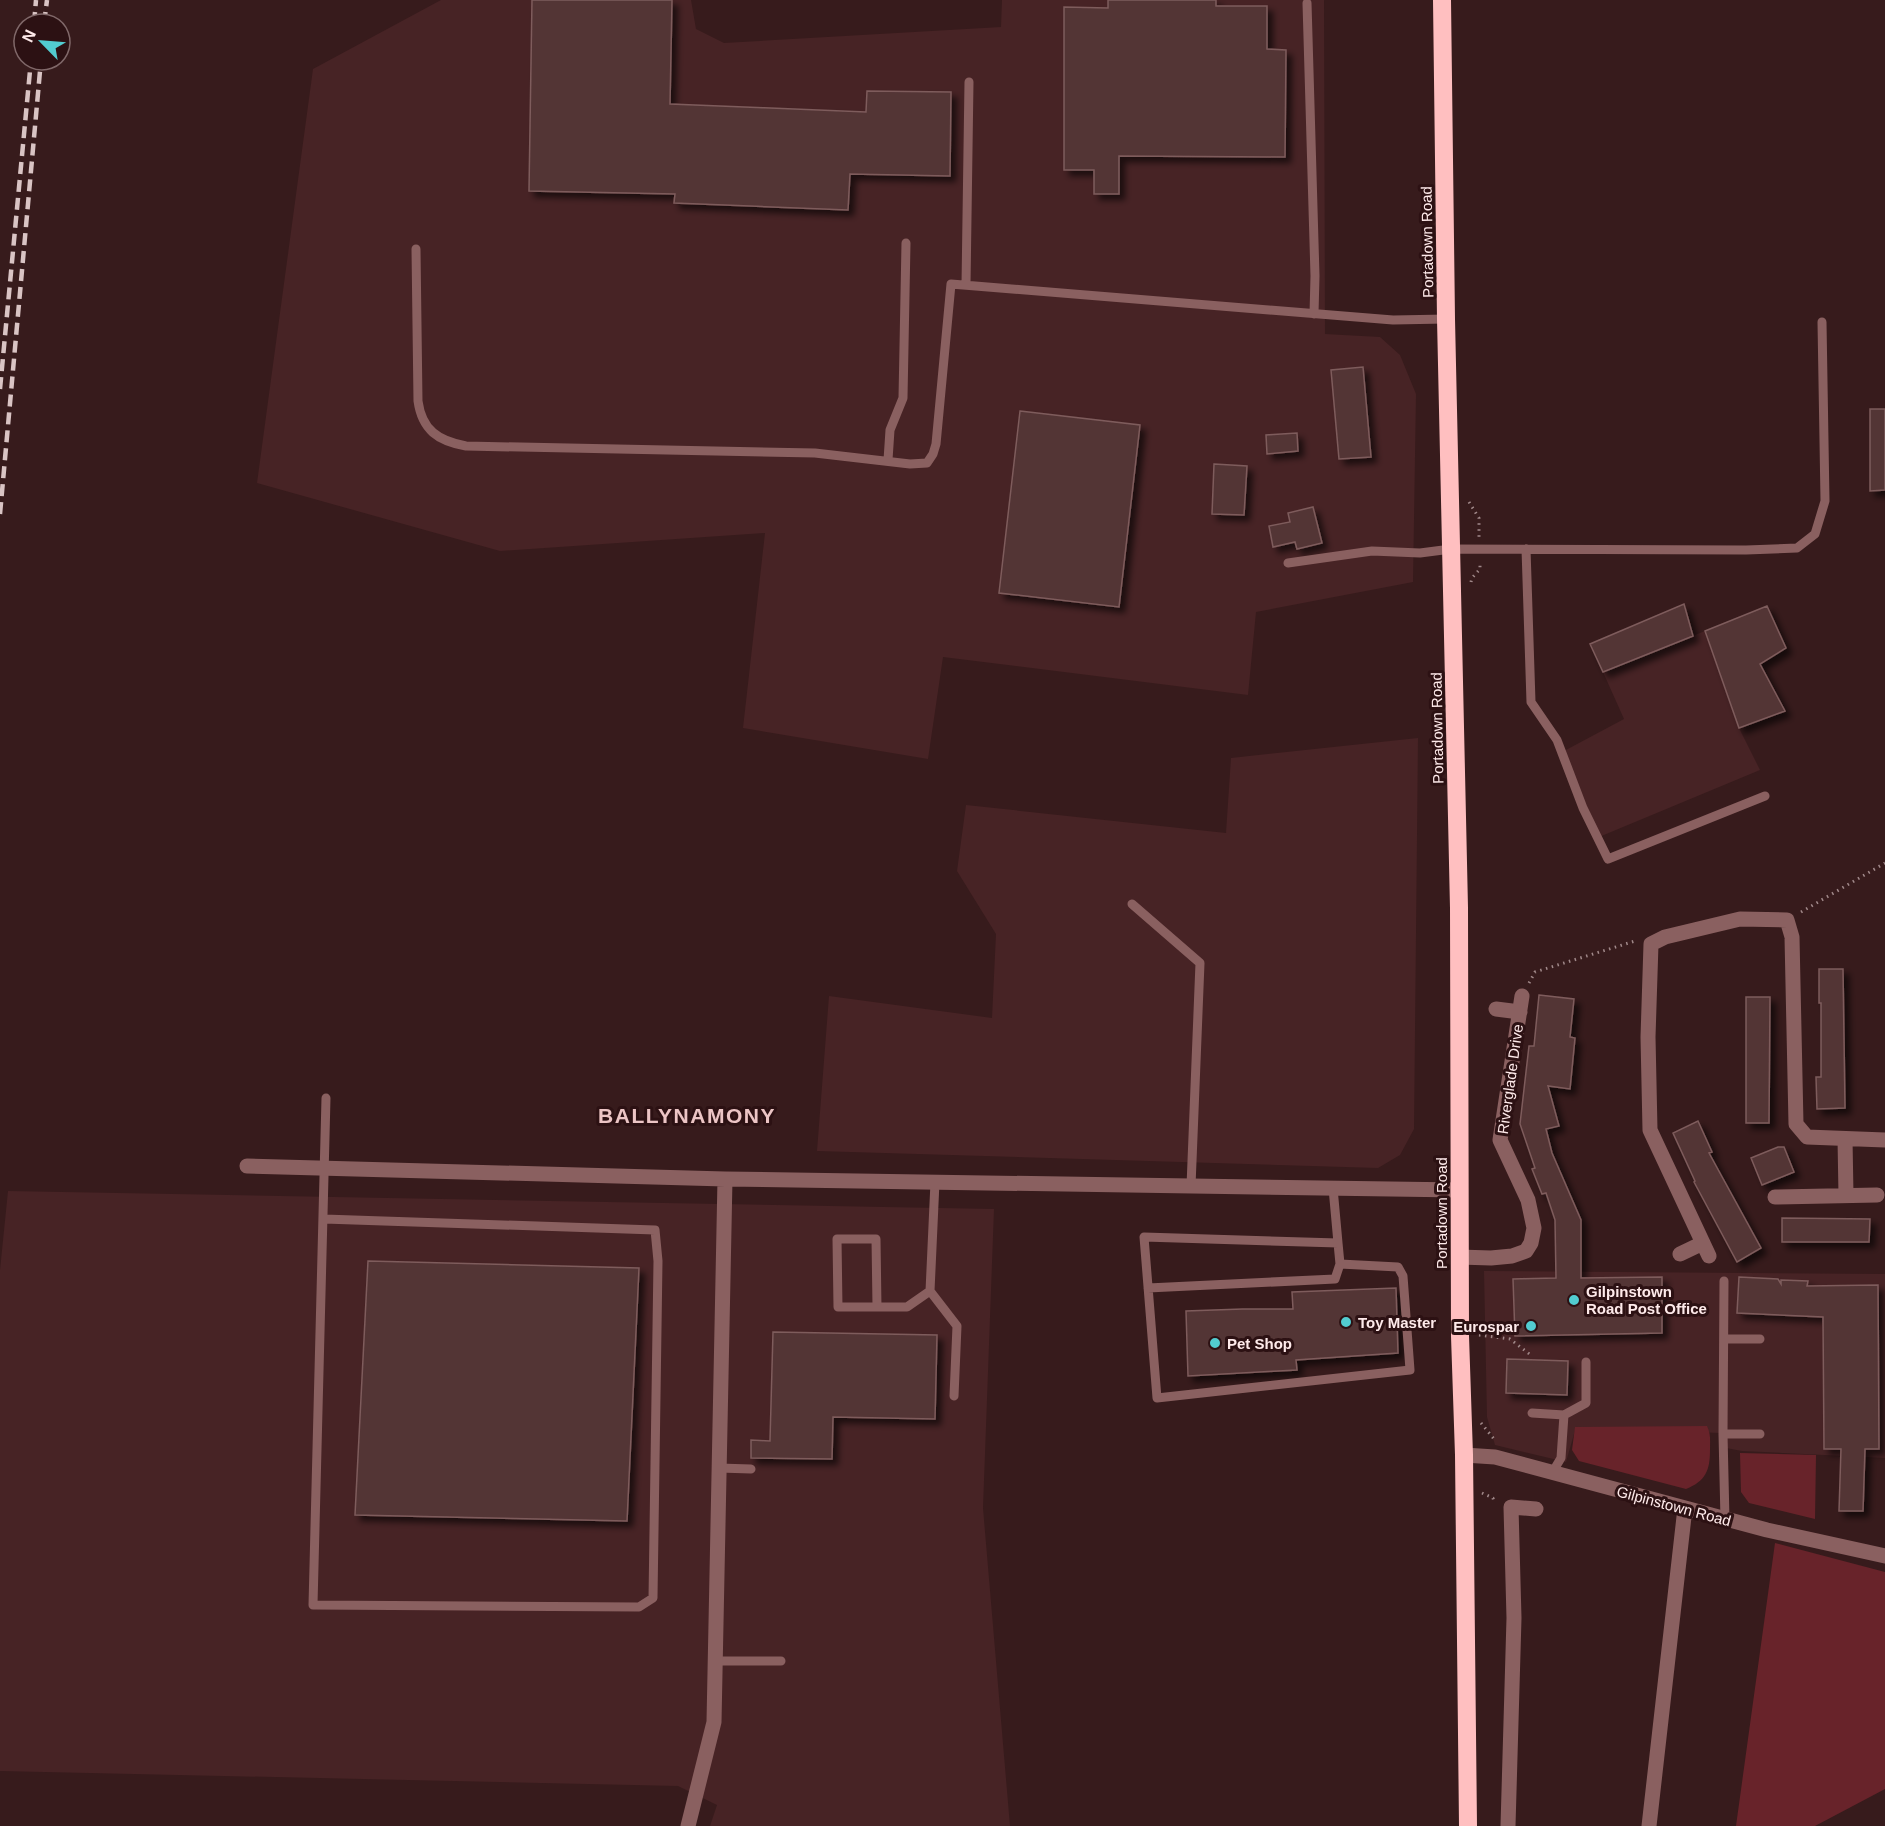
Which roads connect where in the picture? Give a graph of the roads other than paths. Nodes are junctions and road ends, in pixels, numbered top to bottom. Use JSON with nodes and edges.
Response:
{"nodes":[{"id":1,"x":1442,"y":0,"type":"edge"},
{"id":2,"x":1307,"y":3,"type":"dead end"},
{"id":3,"x":969,"y":82,"type":"dead end"},
{"id":4,"x":906,"y":243,"type":"dead end"},
{"id":5,"x":416,"y":249,"type":"dead end"},
{"id":6,"x":966,"y":285,"type":"junction"},
{"id":7,"x":1314,"y":314,"type":"junction"},
{"id":8,"x":1446,"y":319,"type":"junction"},
{"id":9,"x":1822,"y":322,"type":"dead end"},
{"id":10,"x":888,"y":460,"type":"junction"},
{"id":11,"x":1451,"y":549,"type":"junction"},
{"id":12,"x":1526,"y":549,"type":"junction"},
{"id":13,"x":1288,"y":563,"type":"dead end"},
{"id":14,"x":1765,"y":796,"type":"dead end"},
{"id":15,"x":1132,"y":904,"type":"dead end"},
{"id":16,"x":1496,"y":1009,"type":"dead end"},
{"id":17,"x":326,"y":1098,"type":"dead end"},
{"id":18,"x":1845,"y":1139,"type":"junction"},
{"id":19,"x":1885,"y":1140,"type":"edge"},
{"id":20,"x":247,"y":1166,"type":"dead end"},
{"id":21,"x":325,"y":1170,"type":"junction"},
{"id":22,"x":725,"y":1179,"type":"junction"},
{"id":23,"x":935,"y":1182,"type":"junction"},
{"id":24,"x":1191,"y":1186,"type":"junction"},
{"id":25,"x":1333,"y":1188,"type":"junction"},
{"id":26,"x":1460,"y":1190,"type":"junction"},
{"id":27,"x":1846,"y":1195,"type":"junction"},
{"id":28,"x":1877,"y":1195,"type":"dead end"},
{"id":29,"x":1774,"y":1197,"type":"dead end"},
{"id":30,"x":324,"y":1219,"type":"junction"},
{"id":31,"x":1338,"y":1243,"type":"junction"},
{"id":32,"x":1680,"y":1254,"type":"dead end"},
{"id":33,"x":1459,"y":1257,"type":"junction"},
{"id":34,"x":1340,"y":1264,"type":"junction"},
{"id":35,"x":1724,"y":1281,"type":"dead end"},
{"id":36,"x":1148,"y":1288,"type":"junction"},
{"id":37,"x":930,"y":1291,"type":"junction"},
{"id":38,"x":877,"y":1307,"type":"junction"},
{"id":39,"x":1760,"y":1338,"type":"dead end"},
{"id":40,"x":1724,"y":1339,"type":"junction"},
{"id":41,"x":1586,"y":1362,"type":"dead end"},
{"id":42,"x":954,"y":1396,"type":"dead end"},
{"id":43,"x":1532,"y":1413,"type":"dead end"},
{"id":44,"x":1564,"y":1415,"type":"junction"},
{"id":45,"x":1723,"y":1434,"type":"junction"},
{"id":46,"x":1760,"y":1434,"type":"dead end"},
{"id":47,"x":1464,"y":1455,"type":"junction"},
{"id":48,"x":719,"y":1468,"type":"junction"},
{"id":49,"x":751,"y":1469,"type":"dead end"},
{"id":50,"x":1552,"y":1473,"type":"junction"},
{"id":51,"x":1684,"y":1508,"type":"junction"},
{"id":52,"x":1536,"y":1509,"type":"dead end"},
{"id":53,"x":1725,"y":1520,"type":"junction"},
{"id":54,"x":1885,"y":1556,"type":"edge"},
{"id":55,"x":715,"y":1661,"type":"junction"},
{"id":56,"x":781,"y":1661,"type":"dead end"},
{"id":57,"x":688,"y":1826,"type":"edge"},
{"id":58,"x":1468,"y":1826,"type":"edge"},
{"id":59,"x":1508,"y":1826,"type":"edge"},
{"id":60,"x":1649,"y":1826,"type":"edge"}],
"edges":[{"from":1,"to":8,"type":"highway","name":"Portadown Road"},
{"from":2,"to":7,"type":"lane"},
{"from":3,"to":6,"type":"lane"},
{"from":4,"to":10,"type":"lane"},
{"from":5,"to":10,"type":"lane"},
{"from":6,"to":7,"type":"lane"},
{"from":6,"to":10,"type":"lane"},
{"from":7,"to":8,"type":"lane"},
{"from":8,"to":11,"type":"highway","name":"Portadown Road"},
{"from":9,"to":12,"type":"lane"},
{"from":11,"to":12,"type":"lane"},
{"from":11,"to":13,"type":"lane"},
{"from":11,"to":26,"type":"highway","name":"Portadown Road"},
{"from":12,"to":14,"type":"lane"},
{"from":15,"to":24,"type":"lane"},
{"from":16,"to":33,"type":"street","name":"Riverglade Drive"},
{"from":17,"to":21,"type":"lane"},
{"from":18,"to":19,"type":"street"},
{"from":18,"to":27,"type":"street"},
{"from":18,"to":32,"type":"street"},
{"from":20,"to":21,"type":"street"},
{"from":21,"to":22,"type":"street"},
{"from":21,"to":30,"type":"lane"},
{"from":22,"to":23,"type":"street"},
{"from":22,"to":48,"type":"street"},
{"from":23,"to":24,"type":"street"},
{"from":23,"to":37,"type":"lane"},
{"from":24,"to":25,"type":"street"},
{"from":25,"to":26,"type":"street"},
{"from":25,"to":31,"type":"lane"},
{"from":26,"to":33,"type":"highway","name":"Portadown Road"},
{"from":27,"to":28,"type":"street"},
{"from":27,"to":29,"type":"street"},
{"from":30,"to":30,"type":"lane"},
{"from":31,"to":34,"type":"lane"},
{"from":31,"to":36,"type":"lane"},
{"from":33,"to":47,"type":"highway","name":"Portadown Road"},
{"from":34,"to":36,"type":"lane"},
{"from":34,"to":36,"type":"lane"},
{"from":35,"to":40,"type":"lane"},
{"from":37,"to":38,"type":"lane"},
{"from":37,"to":42,"type":"lane"},
{"from":38,"to":38,"type":"lane"},
{"from":39,"to":40,"type":"lane"},
{"from":40,"to":45,"type":"lane"},
{"from":41,"to":44,"type":"lane"},
{"from":43,"to":44,"type":"lane"},
{"from":44,"to":50,"type":"lane"},
{"from":45,"to":46,"type":"lane"},
{"from":45,"to":53,"type":"lane"},
{"from":47,"to":50,"type":"street","name":"Gilpinstown Road"},
{"from":47,"to":58,"type":"highway","name":"Portadown Road"},
{"from":48,"to":49,"type":"lane"},
{"from":48,"to":55,"type":"street"},
{"from":50,"to":51,"type":"street","name":"Gilpinstown Road"},
{"from":51,"to":53,"type":"street","name":"Gilpinstown Road"},
{"from":51,"to":60,"type":"street"},
{"from":52,"to":59,"type":"street"},
{"from":53,"to":54,"type":"street","name":"Gilpinstown Road"},
{"from":55,"to":56,"type":"lane"},
{"from":55,"to":57,"type":"street"}]}
